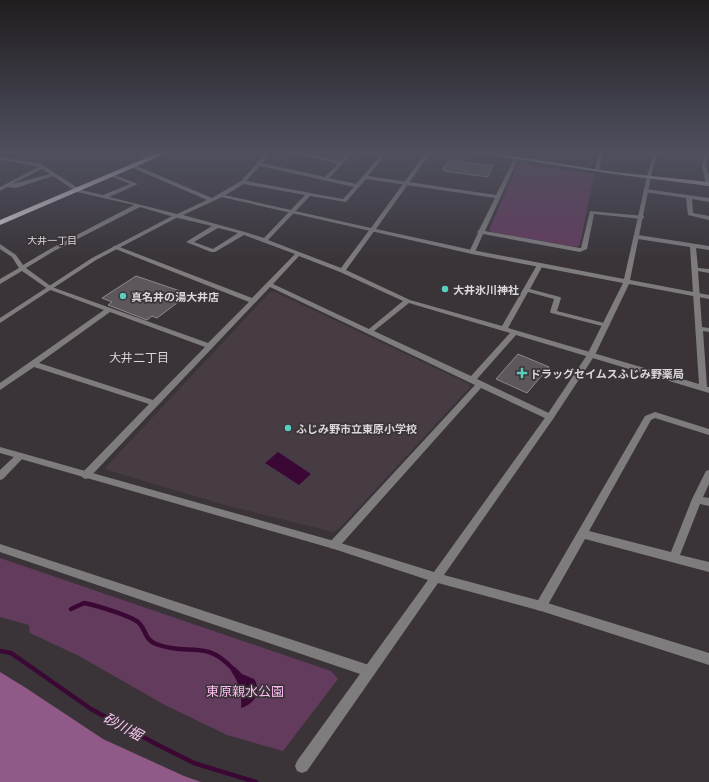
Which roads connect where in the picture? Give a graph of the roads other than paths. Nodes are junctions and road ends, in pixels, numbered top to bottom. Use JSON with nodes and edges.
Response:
{"nodes":[{"id":1,"x":75,"y":188,"type":"edge"},
{"id":2,"x":85,"y":188,"type":"edge"},
{"id":3,"x":124,"y":188,"type":"edge"},
{"id":4,"x":185,"y":188,"type":"edge"},
{"id":5,"x":232,"y":188,"type":"edge"},
{"id":6,"x":275,"y":188,"type":"edge"},
{"id":7,"x":356,"y":188,"type":"edge"},
{"id":8,"x":403,"y":188,"type":"edge"},
{"id":9,"x":443,"y":188,"type":"edge"},
{"id":10,"x":502,"y":188,"type":"edge"},
{"id":11,"x":79,"y":191,"type":"junction"},
{"id":12,"x":646,"y":191,"type":"joint"},
{"id":13,"x":308,"y":195,"type":"junction"},
{"id":14,"x":220,"y":196,"type":"junction"},
{"id":15,"x":104,"y":197,"type":"junction"},
{"id":16,"x":498,"y":197,"type":"junction"},
{"id":17,"x":689,"y":197,"type":"junction"},
{"id":18,"x":212,"y":200,"type":"junction"},
{"id":19,"x":709,"y":200,"type":"edge"},
{"id":20,"x":139,"y":205,"type":"junction"},
{"id":21,"x":293,"y":212,"type":"junction"},
{"id":22,"x":176,"y":216,"type":"junction"},
{"id":23,"x":642,"y":217,"type":"junction"},
{"id":24,"x":709,"y":218,"type":"edge"},
{"id":25,"x":0,"y":223,"type":"edge"},
{"id":26,"x":217,"y":226,"type":"junction"},
{"id":27,"x":372,"y":230,"type":"junction"},
{"id":28,"x":480,"y":232,"type":"junction"},
{"id":29,"x":243,"y":233,"type":"junction"},
{"id":30,"x":638,"y":237,"type":"junction"},
{"id":31,"x":265,"y":240,"type":"junction"},
{"id":32,"x":0,"y":246,"type":"edge"},
{"id":33,"x":693,"y":246,"type":"junction"},
{"id":34,"x":115,"y":247,"type":"junction"},
{"id":35,"x":709,"y":248,"type":"edge"},
{"id":36,"x":472,"y":252,"type":"junction"},
{"id":37,"x":299,"y":253,"type":"junction"},
{"id":38,"x":540,"y":265,"type":"junction"},
{"id":39,"x":23,"y":269,"type":"junction"},
{"id":40,"x":694,"y":269,"type":"junction"},
{"id":41,"x":342,"y":271,"type":"junction"},
{"id":42,"x":709,"y":272,"type":"edge"},
{"id":43,"x":627,"y":281,"type":"junction"},
{"id":44,"x":0,"y":282,"type":"edge"},
{"id":45,"x":270,"y":285,"type":"junction"},
{"id":46,"x":50,"y":288,"type":"junction"},
{"id":47,"x":526,"y":290,"type":"junction"},
{"id":48,"x":696,"y":295,"type":"junction"},
{"id":49,"x":709,"y":297,"type":"edge"},
{"id":50,"x":253,"y":301,"type":"junction"},
{"id":51,"x":408,"y":301,"type":"junction"},
{"id":52,"x":108,"y":310,"type":"junction"},
{"id":53,"x":0,"y":321,"type":"edge"},
{"id":54,"x":606,"y":325,"type":"junction"},
{"id":55,"x":698,"y":328,"type":"junction"},
{"id":56,"x":504,"y":329,"type":"junction"},
{"id":57,"x":709,"y":330,"type":"edge"},
{"id":58,"x":370,"y":331,"type":"junction"},
{"id":59,"x":514,"y":333,"type":"junction"},
{"id":60,"x":209,"y":346,"type":"junction"},
{"id":61,"x":591,"y":355,"type":"junction"},
{"id":62,"x":33,"y":364,"type":"junction"},
{"id":63,"x":472,"y":380,"type":"junction"},
{"id":64,"x":480,"y":384,"type":"junction"},
{"id":65,"x":0,"y":387,"type":"edge"},
{"id":66,"x":706,"y":389,"type":"edge"},
{"id":67,"x":154,"y":403,"type":"junction"},
{"id":68,"x":550,"y":417,"type":"junction"},
{"id":69,"x":709,"y":432,"type":"edge"},
{"id":70,"x":0,"y":450,"type":"edge"},
{"id":71,"x":20,"y":456,"type":"junction"},
{"id":72,"x":709,"y":474,"type":"edge"},
{"id":73,"x":86,"y":475,"type":"junction"},
{"id":74,"x":0,"y":476,"type":"edge"},
{"id":75,"x":697,"y":499,"type":"junction"},
{"id":76,"x":709,"y":502,"type":"edge"},
{"id":77,"x":582,"y":534,"type":"junction"},
{"id":78,"x":334,"y":545,"type":"junction"},
{"id":79,"x":0,"y":548,"type":"edge"},
{"id":80,"x":674,"y":558,"type":"junction"},
{"id":81,"x":709,"y":567,"type":"edge"},
{"id":82,"x":437,"y":578,"type":"junction"},
{"id":83,"x":542,"y":606,"type":"junction"},
{"id":84,"x":709,"y":659,"type":"edge"},
{"id":85,"x":369,"y":671,"type":"junction"},
{"id":86,"x":302,"y":766,"type":"dead end"}],
"edges":[{"from":1,"to":11,"type":"street"},
{"from":2,"to":11,"type":"highway"},
{"from":3,"to":15,"type":"street"},
{"from":4,"to":18,"type":"street"},
{"from":5,"to":14,"type":"street"},
{"from":6,"to":13,"type":"street"},
{"from":7,"to":13,"type":"street"},
{"from":8,"to":27,"type":"street"},
{"from":9,"to":16,"type":"street"},
{"from":10,"to":16,"type":"street"},
{"from":11,"to":15,"type":"street"},
{"from":11,"to":25,"type":"highway"},
{"from":12,"to":17,"type":"street"},
{"from":12,"to":23,"type":"street"},
{"from":13,"to":21,"type":"street"},
{"from":14,"to":18,"type":"street"},
{"from":14,"to":21,"type":"street"},
{"from":15,"to":20,"type":"street"},
{"from":16,"to":28,"type":"street"},
{"from":17,"to":19,"type":"street"},
{"from":17,"to":24,"type":"street"},
{"from":18,"to":22,"type":"street"},
{"from":20,"to":22,"type":"street"},
{"from":20,"to":39,"type":"street"},
{"from":21,"to":27,"type":"street"},
{"from":21,"to":31,"type":"street"},
{"from":22,"to":26,"type":"street"},
{"from":22,"to":34,"type":"street"},
{"from":23,"to":28,"type":"street"},
{"from":23,"to":30,"type":"street"},
{"from":26,"to":29,"type":"street"},
{"from":26,"to":29,"type":"street"},
{"from":27,"to":36,"type":"street"},
{"from":27,"to":41,"type":"street"},
{"from":28,"to":36,"type":"street"},
{"from":29,"to":31,"type":"street"},
{"from":30,"to":33,"type":"street"},
{"from":30,"to":43,"type":"street"},
{"from":31,"to":37,"type":"street"},
{"from":32,"to":39,"type":"street"},
{"from":33,"to":35,"type":"street"},
{"from":33,"to":40,"type":"street"},
{"from":34,"to":46,"type":"street"},
{"from":34,"to":50,"type":"street"},
{"from":36,"to":38,"type":"street"},
{"from":37,"to":41,"type":"street"},
{"from":37,"to":45,"type":"street"},
{"from":38,"to":43,"type":"street"},
{"from":38,"to":47,"type":"street"},
{"from":39,"to":44,"type":"street"},
{"from":39,"to":46,"type":"street"},
{"from":40,"to":42,"type":"street"},
{"from":40,"to":48,"type":"street"},
{"from":41,"to":51,"type":"street"},
{"from":43,"to":48,"type":"street"},
{"from":43,"to":54,"type":"street"},
{"from":45,"to":50,"type":"street"},
{"from":45,"to":58,"type":"street"},
{"from":46,"to":52,"type":"street"},
{"from":46,"to":53,"type":"street"},
{"from":47,"to":54,"type":"street"},
{"from":47,"to":56,"type":"street"},
{"from":48,"to":49,"type":"street"},
{"from":48,"to":55,"type":"street"},
{"from":50,"to":60,"type":"street"},
{"from":51,"to":56,"type":"street"},
{"from":51,"to":58,"type":"street"},
{"from":52,"to":60,"type":"street"},
{"from":52,"to":62,"type":"street"},
{"from":54,"to":61,"type":"street"},
{"from":55,"to":57,"type":"street"},
{"from":55,"to":66,"type":"street"},
{"from":56,"to":59,"type":"street"},
{"from":58,"to":63,"type":"street"},
{"from":59,"to":61,"type":"street"},
{"from":59,"to":63,"type":"street"},
{"from":60,"to":67,"type":"street"},
{"from":61,"to":66,"type":"street"},
{"from":61,"to":68,"type":"street"},
{"from":62,"to":65,"type":"street"},
{"from":62,"to":67,"type":"street"},
{"from":63,"to":64,"type":"street"},
{"from":64,"to":68,"type":"street"},
{"from":64,"to":78,"type":"street"},
{"from":67,"to":73,"type":"street"},
{"from":68,"to":82,"type":"street"},
{"from":69,"to":77,"type":"street"},
{"from":70,"to":71,"type":"street"},
{"from":71,"to":73,"type":"street"},
{"from":71,"to":74,"type":"street"},
{"from":72,"to":75,"type":"street"},
{"from":73,"to":78,"type":"street"},
{"from":75,"to":76,"type":"street"},
{"from":75,"to":80,"type":"street"},
{"from":77,"to":80,"type":"street"},
{"from":77,"to":83,"type":"street"},
{"from":78,"to":82,"type":"street"},
{"from":79,"to":85,"type":"street"},
{"from":80,"to":81,"type":"street"},
{"from":82,"to":83,"type":"street"},
{"from":82,"to":85,"type":"street"},
{"from":83,"to":84,"type":"street"},
{"from":85,"to":86,"type":"street"}]}
